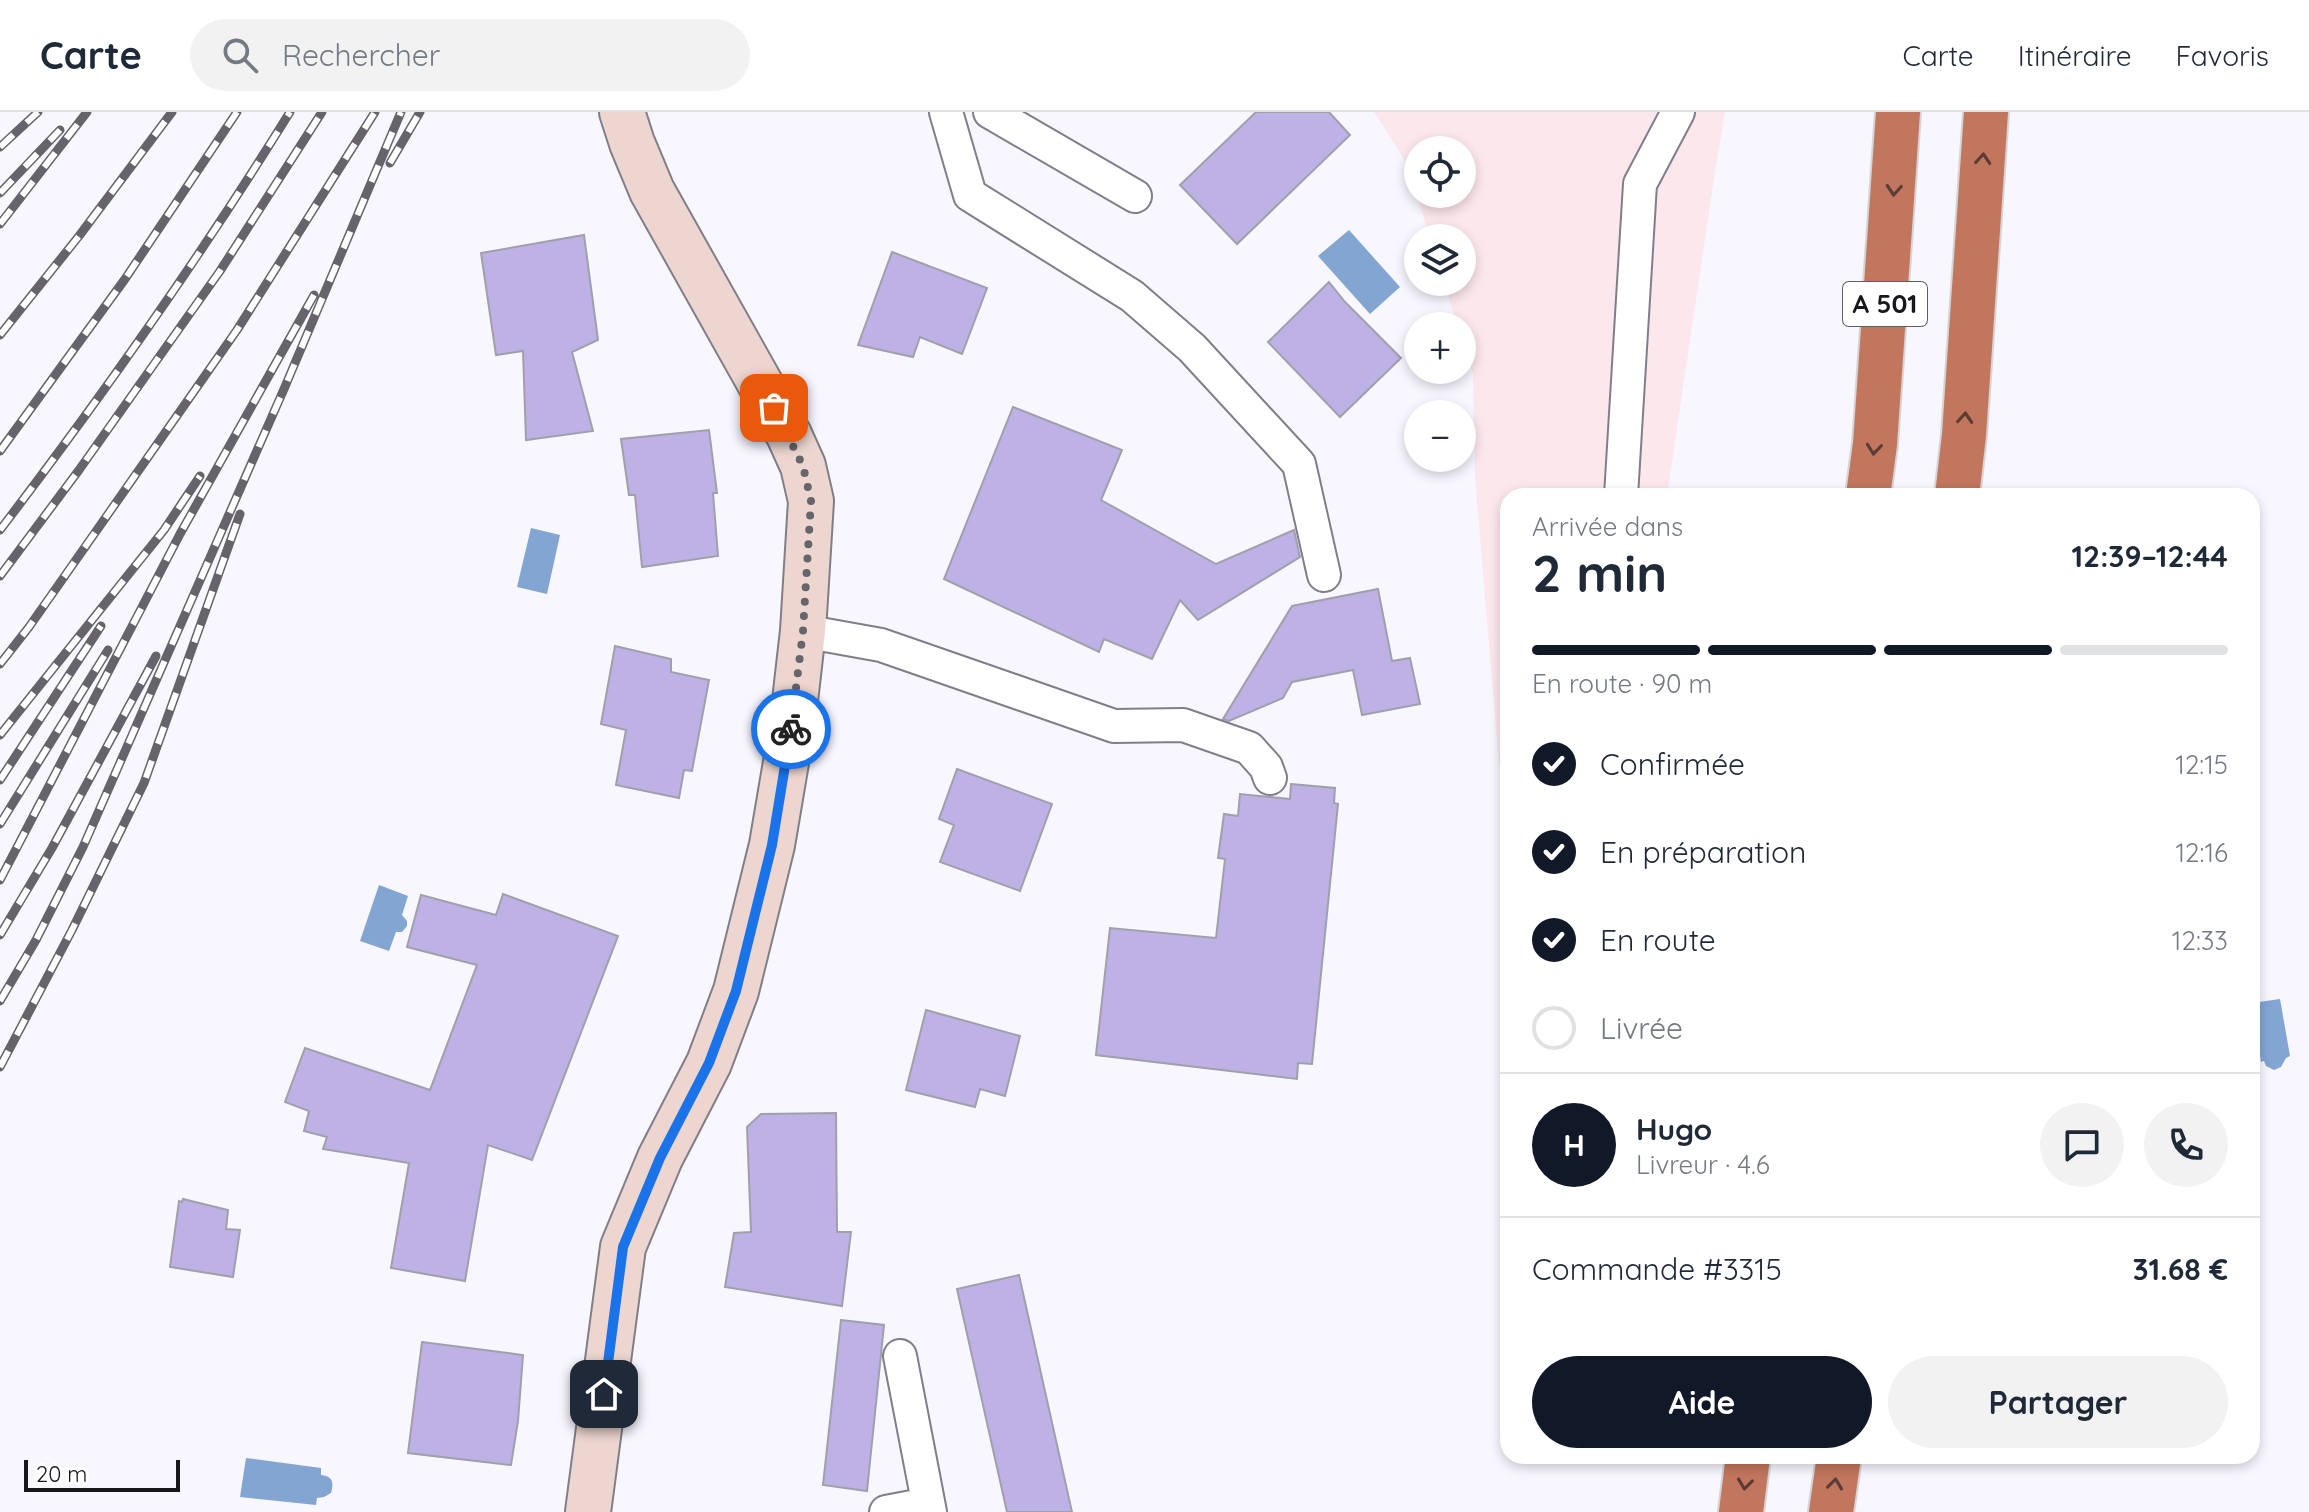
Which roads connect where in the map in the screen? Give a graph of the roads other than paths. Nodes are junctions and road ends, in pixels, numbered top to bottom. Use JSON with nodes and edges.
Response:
{"nodes":[{"id":1,"x":622,"y":112,"type":"edge"},
{"id":2,"x":946,"y":112,"type":"edge"},
{"id":3,"x":990,"y":112,"type":"edge"},
{"id":4,"x":1678,"y":112,"type":"edge"},
{"id":5,"x":1898,"y":112,"type":"edge"},
{"id":6,"x":1986,"y":112,"type":"edge"},
{"id":7,"x":1135,"y":196,"type":"dead end"},
{"id":8,"x":1621,"y":488,"type":"edge"},
{"id":9,"x":1869,"y":488,"type":"edge"},
{"id":10,"x":1958,"y":488,"type":"edge"},
{"id":11,"x":1324,"y":575,"type":"dead end"},
{"id":12,"x":803,"y":631,"type":"junction"},
{"id":13,"x":1270,"y":778,"type":"dead end"},
{"id":14,"x":900,"y":1356,"type":"dead end"},
{"id":15,"x":1747,"y":1464,"type":"edge"},
{"id":16,"x":1838,"y":1464,"type":"edge"},
{"id":17,"x":929,"y":1508,"type":"edge"},
{"id":18,"x":588,"y":1512,"type":"edge"},
{"id":19,"x":886,"y":1512,"type":"edge"},
{"id":20,"x":1741,"y":1512,"type":"edge"},
{"id":21,"x":1831,"y":1512,"type":"edge"}],
"edges":[{"from":1,"to":12,"type":"street"},
{"from":2,"to":11,"type":"lane"},
{"from":3,"to":7,"type":"lane"},
{"from":4,"to":8,"type":"lane"},
{"from":5,"to":9,"type":"highway","number":"A 501","one_way":true},
{"from":10,"to":6,"type":"highway","one_way":true},
{"from":12,"to":13,"type":"lane"},
{"from":12,"to":18,"type":"street"},
{"from":14,"to":17,"type":"lane"},
{"from":15,"to":20,"type":"highway","one_way":true},
{"from":21,"to":16,"type":"highway","one_way":true},
{"from":17,"to":19,"type":"lane"}]}
